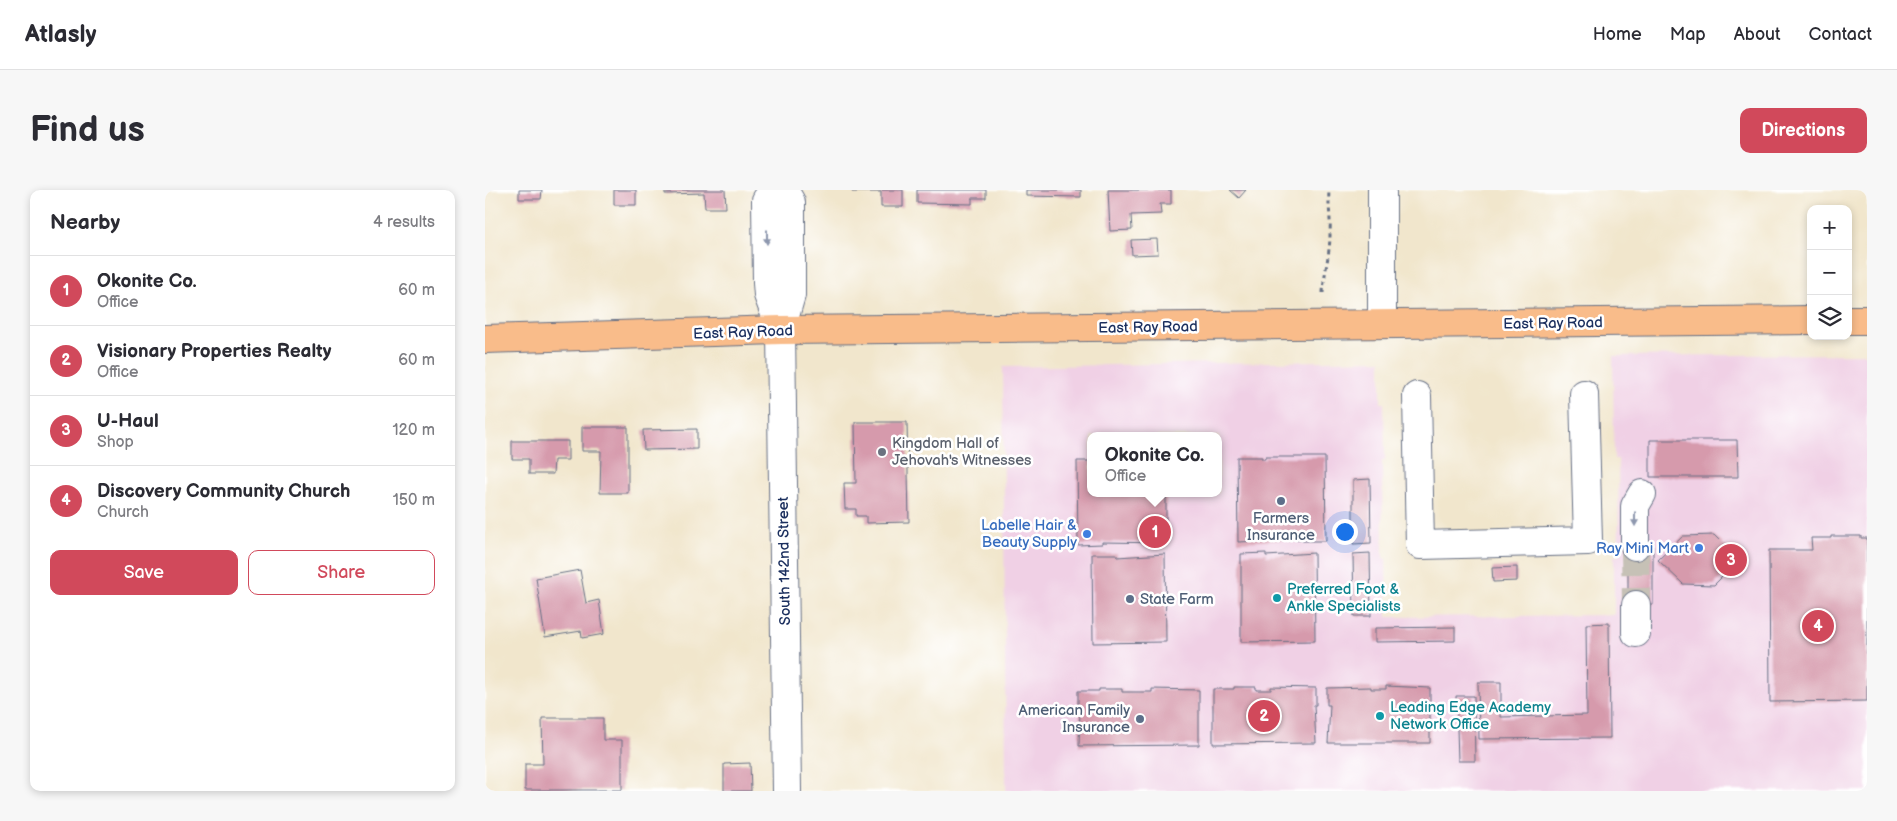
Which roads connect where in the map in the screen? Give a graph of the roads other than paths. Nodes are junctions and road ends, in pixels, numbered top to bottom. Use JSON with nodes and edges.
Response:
{"nodes":[{"id":1,"x":773,"y":190,"type":"edge"},
{"id":2,"x":784,"y":190,"type":"edge"},
{"id":3,"x":1382,"y":190,"type":"edge"},
{"id":4,"x":1807,"y":320,"type":"edge"},
{"id":5,"x":1852,"y":320,"type":"edge"},
{"id":6,"x":1867,"y":320,"type":"edge"},
{"id":7,"x":1382,"y":324,"type":"junction"},
{"id":8,"x":781,"y":330,"type":"junction"},
{"id":9,"x":485,"y":339,"type":"edge"},
{"id":10,"x":1585,"y":394,"type":"dead end"},
{"id":11,"x":1417,"y":396,"type":"dead end"},
{"id":12,"x":1642,"y":494,"type":"dead end"},
{"id":13,"x":1635,"y":546,"type":"tunnel mouth"},
{"id":14,"x":1636,"y":605,"type":"tunnel mouth"},
{"id":15,"x":1636,"y":633,"type":"dead end"},
{"id":16,"x":787,"y":791,"type":"edge"}],
"edges":[{"from":1,"to":8,"type":"street","one_way":true},
{"from":2,"to":8,"type":"street"},
{"from":3,"to":7,"type":"street"},
{"from":4,"to":7,"type":"main road","name":"East Ray Road"},
{"from":5,"to":6,"type":"main road"},
{"from":7,"to":8,"type":"main road","name":"East Ray Road"},
{"from":8,"to":9,"type":"main road","name":"East Ray Road"},
{"from":8,"to":16,"type":"street","name":"South 142nd Street"},
{"from":10,"to":11,"type":"street"},
{"from":12,"to":13,"type":"street","one_way":true},
{"from":14,"to":15,"type":"street"}]}
